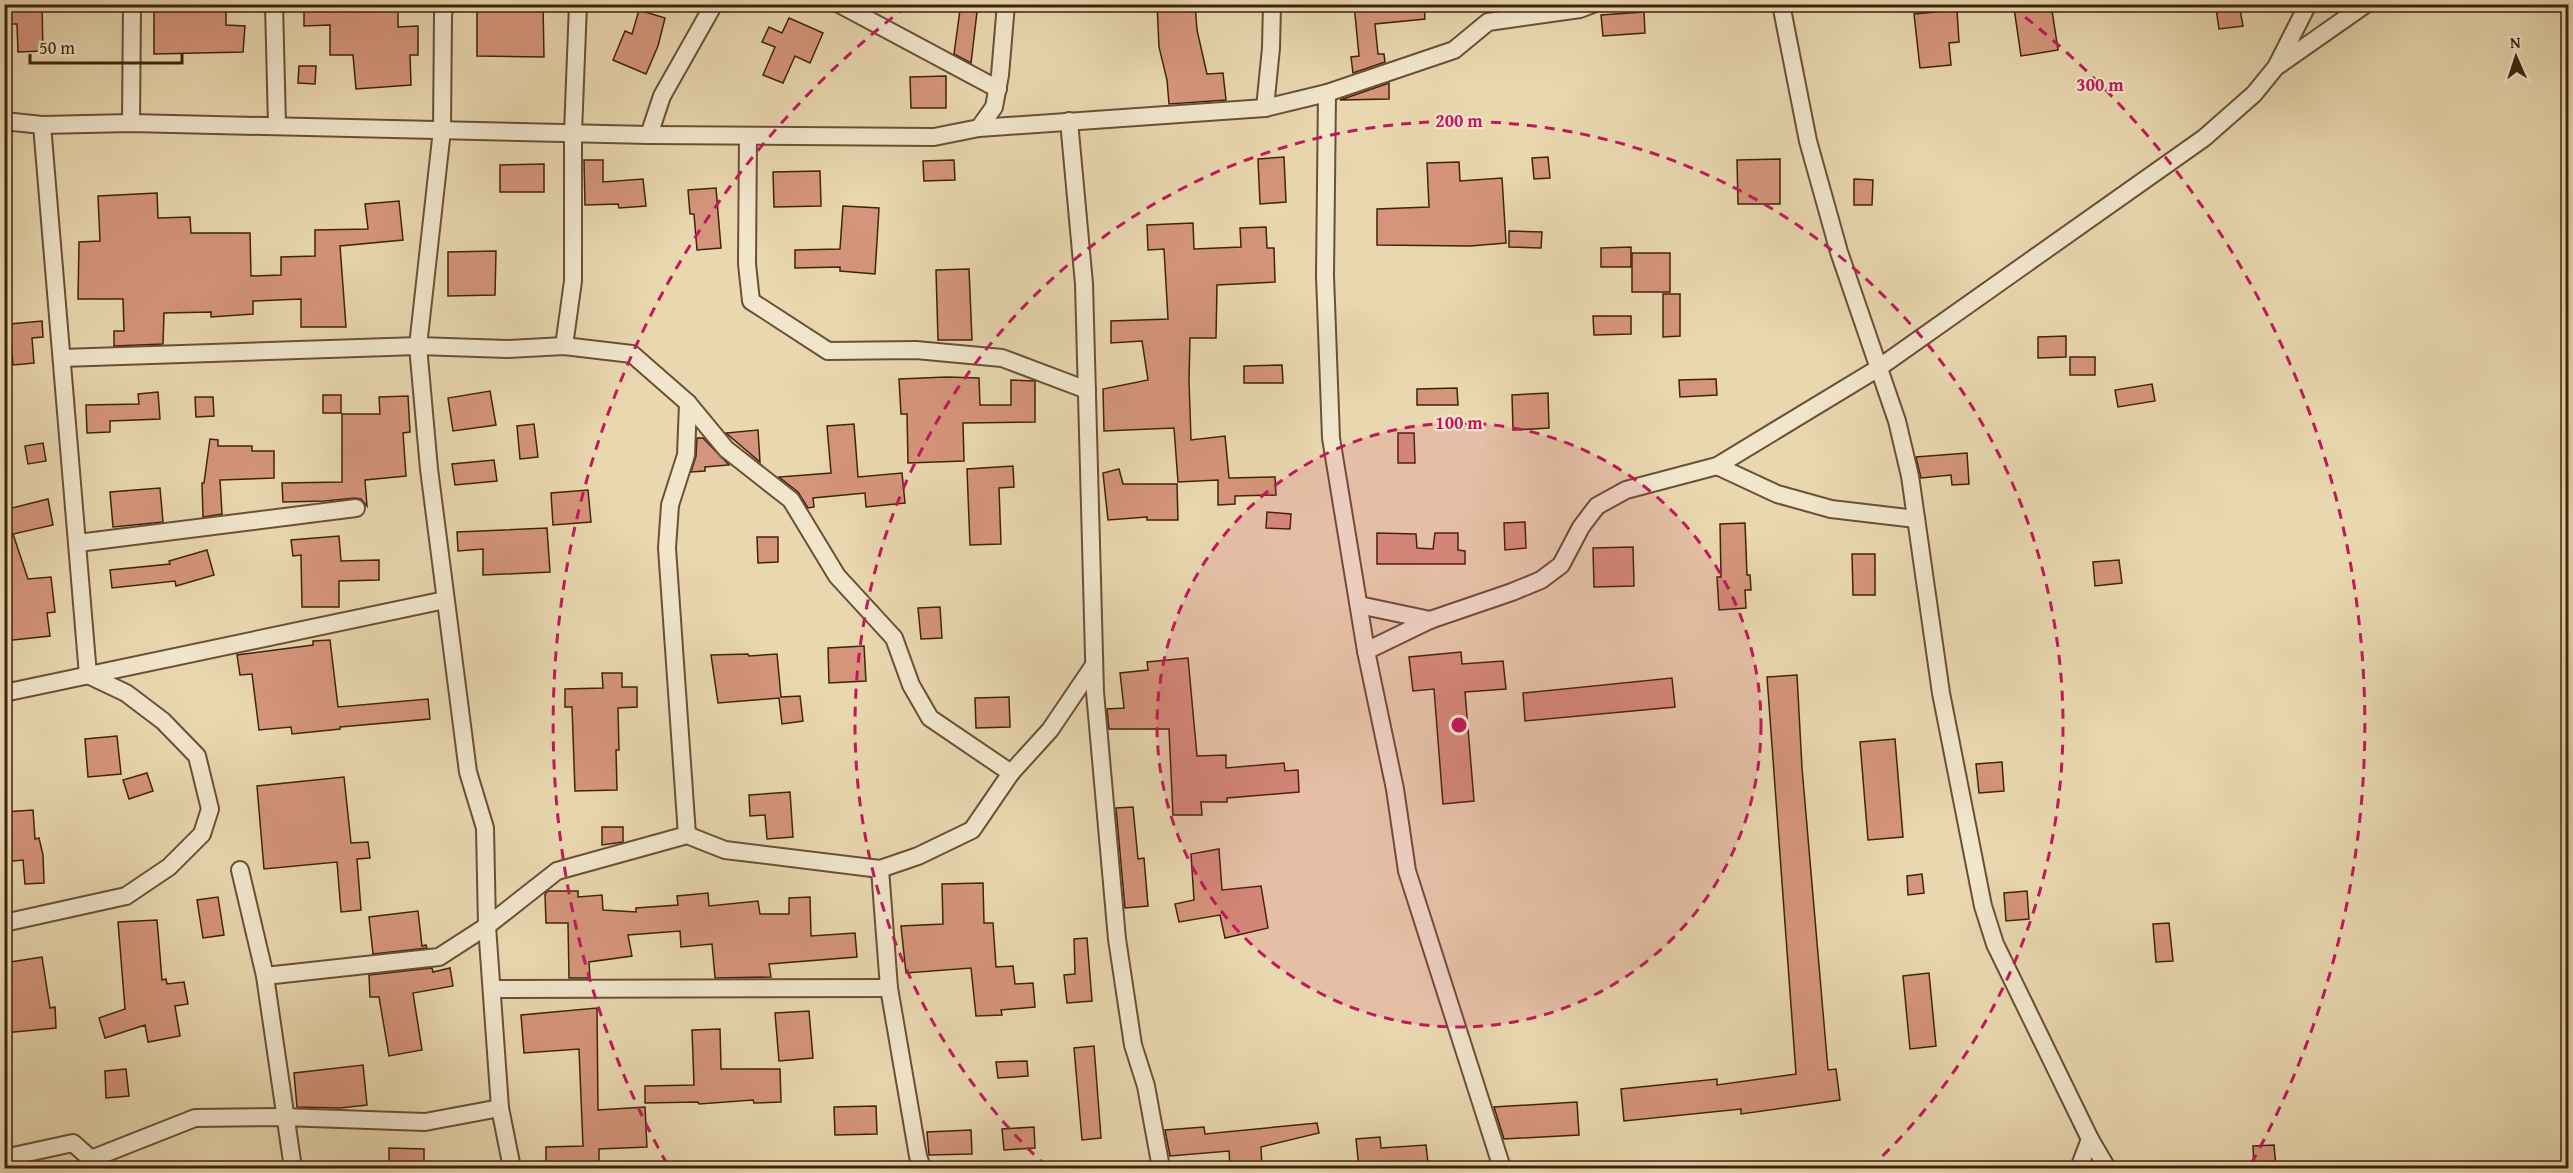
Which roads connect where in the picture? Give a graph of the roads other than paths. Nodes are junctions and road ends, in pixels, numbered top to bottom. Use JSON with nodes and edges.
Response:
{"nodes":[{"id":1,"x":132,"y":4,"type":"edge"},
{"id":2,"x":274,"y":4,"type":"edge"},
{"id":3,"x":445,"y":4,"type":"edge"},
{"id":4,"x":578,"y":4,"type":"edge"},
{"id":5,"x":714,"y":4,"type":"edge"},
{"id":6,"x":839,"y":4,"type":"edge"},
{"id":7,"x":1006,"y":4,"type":"edge"},
{"id":8,"x":1272,"y":4,"type":"edge"},
{"id":9,"x":1488,"y":4,"type":"edge"},
{"id":10,"x":1593,"y":4,"type":"edge"},
{"id":11,"x":1781,"y":4,"type":"edge"},
{"id":12,"x":2308,"y":4,"type":"edge"},
{"id":13,"x":2366,"y":4,"type":"edge"},
{"id":14,"x":1488,"y":22,"type":"junction"},
{"id":15,"x":2276,"y":67,"type":"junction"},
{"id":16,"x":998,"y":89,"type":"junction"},
{"id":17,"x":1327,"y":93,"type":"junction"},
{"id":18,"x":1265,"y":108,"type":"junction"},
{"id":19,"x":4,"y":121,"type":"edge"},
{"id":20,"x":1069,"y":121,"type":"junction"},
{"id":21,"x":131,"y":123,"type":"junction"},
{"id":22,"x":42,"y":125,"type":"junction"},
{"id":23,"x":277,"y":126,"type":"junction"},
{"id":24,"x":979,"y":128,"type":"junction"},
{"id":25,"x":442,"y":130,"type":"junction"},
{"id":26,"x":573,"y":133,"type":"junction"},
{"id":27,"x":649,"y":135,"type":"junction"},
{"id":28,"x":748,"y":136,"type":"junction"},
{"id":29,"x":418,"y":346,"type":"junction"},
{"id":30,"x":564,"y":346,"type":"junction"},
{"id":31,"x":62,"y":358,"type":"junction"},
{"id":32,"x":1877,"y":369,"type":"junction"},
{"id":33,"x":1087,"y":390,"type":"junction"},
{"id":34,"x":687,"y":403,"type":"junction"},
{"id":35,"x":1717,"y":466,"type":"junction"},
{"id":36,"x":356,"y":508,"type":"dead end"},
{"id":37,"x":1916,"y":519,"type":"junction"},
{"id":38,"x":78,"y":543,"type":"junction"},
{"id":39,"x":445,"y":600,"type":"junction"},
{"id":40,"x":1359,"y":605,"type":"junction"},
{"id":41,"x":1430,"y":620,"type":"junction"},
{"id":42,"x":1366,"y":651,"type":"junction"},
{"id":43,"x":1094,"y":665,"type":"junction"},
{"id":44,"x":87,"y":675,"type":"junction"},
{"id":45,"x":4,"y":693,"type":"edge"},
{"id":46,"x":1011,"y":773,"type":"junction"},
{"id":47,"x":687,"y":835,"type":"junction"},
{"id":48,"x":880,"y":868,"type":"junction"},
{"id":49,"x":240,"y":870,"type":"dead end"},
{"id":50,"x":4,"y":923,"type":"edge"},
{"id":51,"x":487,"y":926,"type":"junction"},
{"id":52,"x":265,"y":976,"type":"junction"},
{"id":53,"x":889,"y":988,"type":"junction"},
{"id":54,"x":492,"y":989,"type":"junction"},
{"id":55,"x":500,"y":1108,"type":"junction"},
{"id":56,"x":283,"y":1117,"type":"junction"},
{"id":57,"x":2090,"y":1138,"type":"junction"},
{"id":58,"x":4,"y":1158,"type":"edge"},
{"id":59,"x":92,"y":1164,"type":"edge"},
{"id":60,"x":292,"y":1168,"type":"edge"},
{"id":61,"x":512,"y":1168,"type":"edge"},
{"id":62,"x":922,"y":1168,"type":"edge"},
{"id":63,"x":1161,"y":1168,"type":"edge"},
{"id":64,"x":1502,"y":1168,"type":"edge"},
{"id":65,"x":2079,"y":1168,"type":"edge"},
{"id":66,"x":2107,"y":1168,"type":"edge"}],
"edges":[{"from":1,"to":21,"type":"street"},
{"from":2,"to":23,"type":"street"},
{"from":3,"to":25,"type":"street"},
{"from":4,"to":26,"type":"street"},
{"from":5,"to":27,"type":"street"},
{"from":6,"to":16,"type":"street"},
{"from":7,"to":16,"type":"street"},
{"from":8,"to":18,"type":"street"},
{"from":9,"to":14,"type":"street"},
{"from":10,"to":14,"type":"street"},
{"from":11,"to":32,"type":"street"},
{"from":12,"to":15,"type":"street"},
{"from":13,"to":15,"type":"street"},
{"from":14,"to":17,"type":"street"},
{"from":15,"to":32,"type":"street"},
{"from":16,"to":24,"type":"street"},
{"from":17,"to":18,"type":"street"},
{"from":17,"to":40,"type":"street"},
{"from":18,"to":20,"type":"street"},
{"from":19,"to":22,"type":"street"},
{"from":20,"to":24,"type":"street"},
{"from":20,"to":33,"type":"street"},
{"from":21,"to":22,"type":"street"},
{"from":21,"to":23,"type":"street"},
{"from":22,"to":31,"type":"street"},
{"from":23,"to":25,"type":"street"},
{"from":24,"to":28,"type":"street"},
{"from":25,"to":26,"type":"street"},
{"from":25,"to":29,"type":"street"},
{"from":26,"to":27,"type":"street"},
{"from":26,"to":30,"type":"street"},
{"from":27,"to":28,"type":"street"},
{"from":28,"to":33,"type":"street"},
{"from":29,"to":30,"type":"street"},
{"from":29,"to":31,"type":"street"},
{"from":29,"to":39,"type":"street"},
{"from":30,"to":34,"type":"street"},
{"from":31,"to":38,"type":"street"},
{"from":32,"to":35,"type":"street"},
{"from":32,"to":37,"type":"street"},
{"from":33,"to":43,"type":"street"},
{"from":34,"to":46,"type":"street"},
{"from":34,"to":47,"type":"street"},
{"from":35,"to":37,"type":"street"},
{"from":35,"to":41,"type":"street"},
{"from":36,"to":38,"type":"street"},
{"from":37,"to":57,"type":"street"},
{"from":38,"to":44,"type":"street"},
{"from":39,"to":44,"type":"street"},
{"from":39,"to":51,"type":"street"},
{"from":40,"to":41,"type":"street"},
{"from":40,"to":42,"type":"street"},
{"from":41,"to":42,"type":"street"},
{"from":42,"to":64,"type":"street"},
{"from":43,"to":46,"type":"street"},
{"from":43,"to":63,"type":"street"},
{"from":44,"to":45,"type":"street"},
{"from":44,"to":50,"type":"street"},
{"from":46,"to":48,"type":"street"},
{"from":47,"to":48,"type":"street"},
{"from":47,"to":51,"type":"street"},
{"from":48,"to":53,"type":"street"},
{"from":49,"to":52,"type":"street"},
{"from":51,"to":52,"type":"street"},
{"from":51,"to":54,"type":"street"},
{"from":52,"to":56,"type":"street"},
{"from":53,"to":54,"type":"street"},
{"from":53,"to":62,"type":"street"},
{"from":54,"to":55,"type":"street"},
{"from":55,"to":56,"type":"street"},
{"from":55,"to":61,"type":"street"},
{"from":56,"to":59,"type":"street"},
{"from":56,"to":60,"type":"street"},
{"from":57,"to":65,"type":"street"},
{"from":57,"to":66,"type":"street"},
{"from":58,"to":59,"type":"street"}]}
